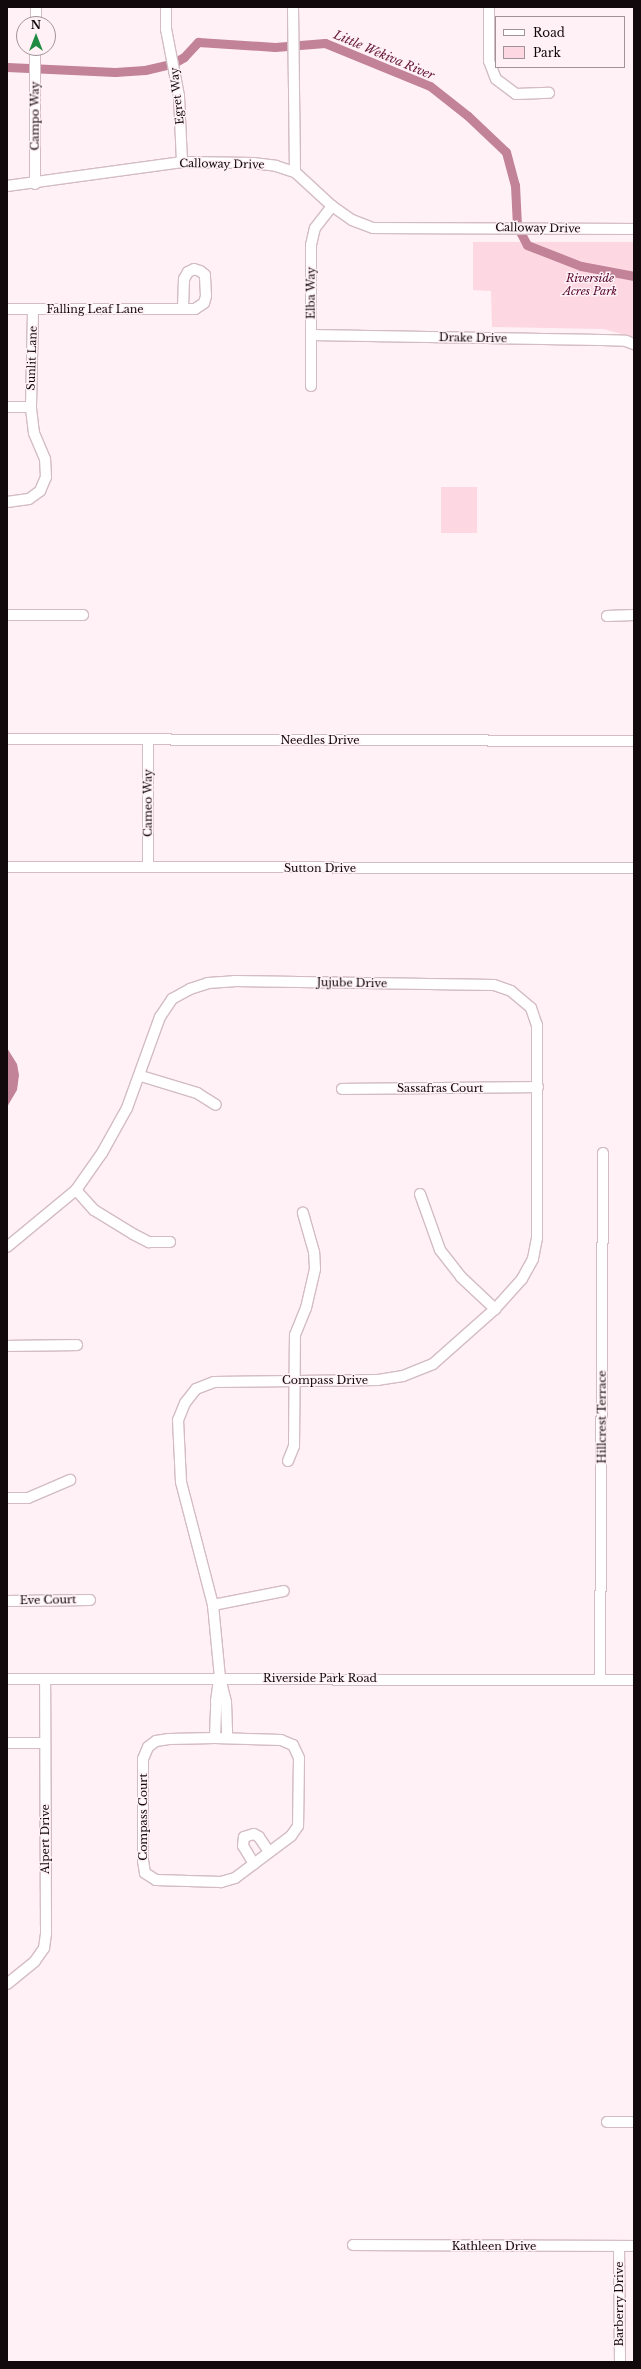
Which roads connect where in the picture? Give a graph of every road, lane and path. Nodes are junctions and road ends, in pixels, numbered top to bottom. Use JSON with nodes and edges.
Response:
{"nodes":[{"id":1,"x":166,"y":7,"type":"edge"},
{"id":2,"x":293,"y":7,"type":"edge"},
{"id":3,"x":489,"y":7,"type":"edge"},
{"id":4,"x":35,"y":56,"type":"edge"},
{"id":5,"x":549,"y":93,"type":"dead end"},
{"id":6,"x":182,"y":162,"type":"junction"},
{"id":7,"x":295,"y":172,"type":"junction"},
{"id":8,"x":35,"y":184,"type":"junction"},
{"id":9,"x":7,"y":186,"type":"edge"},
{"id":10,"x":332,"y":206,"type":"junction"},
{"id":11,"x":634,"y":229,"type":"edge"},
{"id":12,"x":7,"y":309,"type":"edge"},
{"id":13,"x":33,"y":309,"type":"junction"},
{"id":14,"x":183,"y":309,"type":"dead end"},
{"id":15,"x":311,"y":336,"type":"junction"},
{"id":16,"x":634,"y":344,"type":"edge"},
{"id":17,"x":311,"y":386,"type":"dead end"},
{"id":18,"x":7,"y":406,"type":"edge"},
{"id":19,"x":30,"y":407,"type":"junction"},
{"id":20,"x":7,"y":502,"type":"edge"},
{"id":21,"x":7,"y":615,"type":"edge"},
{"id":22,"x":83,"y":615,"type":"dead end"},
{"id":23,"x":634,"y":615,"type":"edge"},
{"id":24,"x":607,"y":616,"type":"dead end"},
{"id":25,"x":7,"y":739,"type":"edge"},
{"id":26,"x":148,"y":739,"type":"junction"},
{"id":27,"x":634,"y":741,"type":"edge"},
{"id":28,"x":7,"y":867,"type":"edge"},
{"id":29,"x":148,"y":867,"type":"junction"},
{"id":30,"x":634,"y":868,"type":"edge"},
{"id":31,"x":141,"y":1076,"type":"junction"},
{"id":32,"x":538,"y":1087,"type":"junction"},
{"id":33,"x":342,"y":1088,"type":"dead end"},
{"id":34,"x":216,"y":1105,"type":"dead end"},
{"id":35,"x":603,"y":1153,"type":"dead end"},
{"id":36,"x":76,"y":1190,"type":"junction"},
{"id":37,"x":420,"y":1194,"type":"dead end"},
{"id":38,"x":303,"y":1214,"type":"dead end"},
{"id":39,"x":170,"y":1242,"type":"dead end"},
{"id":40,"x":7,"y":1247,"type":"edge"},
{"id":41,"x":494,"y":1309,"type":"junction"},
{"id":42,"x":77,"y":1345,"type":"dead end"},
{"id":43,"x":7,"y":1346,"type":"edge"},
{"id":44,"x":295,"y":1381,"type":"junction"},
{"id":45,"x":288,"y":1461,"type":"dead end"},
{"id":46,"x":70,"y":1480,"type":"dead end"},
{"id":47,"x":7,"y":1498,"type":"edge"},
{"id":48,"x":284,"y":1590,"type":"dead end"},
{"id":49,"x":90,"y":1600,"type":"dead end"},
{"id":50,"x":7,"y":1601,"type":"edge"},
{"id":51,"x":213,"y":1605,"type":"junction"},
{"id":52,"x":220,"y":1678,"type":"junction"},
{"id":53,"x":7,"y":1679,"type":"edge"},
{"id":54,"x":45,"y":1679,"type":"junction"},
{"id":55,"x":600,"y":1680,"type":"junction"},
{"id":56,"x":634,"y":1680,"type":"edge"},
{"id":57,"x":215,"y":1738,"type":"junction"},
{"id":58,"x":227,"y":1738,"type":"junction"},
{"id":59,"x":7,"y":1743,"type":"edge"},
{"id":60,"x":44,"y":1743,"type":"junction"},
{"id":61,"x":269,"y":1852,"type":"junction"},
{"id":62,"x":254,"y":1864,"type":"junction"},
{"id":63,"x":7,"y":1984,"type":"edge"},
{"id":64,"x":607,"y":2122,"type":"dead end"},
{"id":65,"x":634,"y":2122,"type":"edge"},
{"id":66,"x":353,"y":2245,"type":"dead end"},
{"id":67,"x":619,"y":2246,"type":"junction"},
{"id":68,"x":634,"y":2246,"type":"edge"},
{"id":69,"x":620,"y":2362,"type":"edge"}],
"edges":[{"from":1,"to":6,"type":"street","name":"Egret Way"},
{"from":2,"to":7,"type":"street"},
{"from":3,"to":5,"type":"street"},
{"from":4,"to":8,"type":"street","name":"Campo Way"},
{"from":6,"to":7,"type":"street","name":"Calloway Drive"},
{"from":6,"to":8,"type":"street","name":"Calloway Drive"},
{"from":7,"to":10,"type":"street","name":"Calloway Drive"},
{"from":8,"to":9,"type":"street","name":"Calloway Drive"},
{"from":10,"to":11,"type":"street","name":"Calloway Drive"},
{"from":10,"to":15,"type":"street","name":"Elba Way"},
{"from":12,"to":13,"type":"street","name":"Falling Leaf Lane"},
{"from":13,"to":14,"type":"street","name":"Falling Leaf Lane"},
{"from":13,"to":19,"type":"street","name":"Sunlit Lane"},
{"from":15,"to":16,"type":"street","name":"Drake Drive"},
{"from":15,"to":17,"type":"street","name":"Elba Way"},
{"from":18,"to":19,"type":"street"},
{"from":19,"to":20,"type":"street","name":"Sunlit Lane"},
{"from":21,"to":22,"type":"street"},
{"from":23,"to":24,"type":"street"},
{"from":25,"to":26,"type":"street","name":"Needles Drive"},
{"from":26,"to":27,"type":"street","name":"Needles Drive"},
{"from":26,"to":29,"type":"street","name":"Cameo Way"},
{"from":28,"to":29,"type":"street","name":"Sutton Drive"},
{"from":29,"to":30,"type":"street","name":"Sutton Drive"},
{"from":31,"to":32,"type":"street","name":"Jujube Drive"},
{"from":31,"to":34,"type":"street"},
{"from":31,"to":36,"type":"street","name":"Jujube Drive"},
{"from":32,"to":33,"type":"street","name":"Sassafras Court"},
{"from":32,"to":41,"type":"street","name":"Compass Drive"},
{"from":35,"to":55,"type":"street","name":"Hillcrest Terrace"},
{"from":36,"to":39,"type":"street"},
{"from":36,"to":40,"type":"street","name":"Jujube Drive"},
{"from":37,"to":41,"type":"street"},
{"from":38,"to":44,"type":"street"},
{"from":41,"to":44,"type":"street","name":"Compass Drive"},
{"from":42,"to":43,"type":"street"},
{"from":44,"to":45,"type":"street"},
{"from":44,"to":51,"type":"street","name":"Compass Drive"},
{"from":46,"to":47,"type":"street"},
{"from":48,"to":51,"type":"street"},
{"from":49,"to":50,"type":"street","name":"Eve Court"},
{"from":51,"to":52,"type":"street","name":"Compass Drive"},
{"from":52,"to":54,"type":"street","name":"Riverside Park Road"},
{"from":52,"to":55,"type":"street","name":"Riverside Park Road"},
{"from":52,"to":57,"type":"street"},
{"from":52,"to":58,"type":"street"},
{"from":53,"to":54,"type":"street","name":"Riverside Park Road"},
{"from":54,"to":60,"type":"street","name":"Alpert Drive"},
{"from":55,"to":56,"type":"street","name":"Riverside Park Road"},
{"from":57,"to":58,"type":"street","name":"Compass Court"},
{"from":57,"to":62,"type":"street","name":"Compass Court"},
{"from":58,"to":61,"type":"street","name":"Compass Court"},
{"from":59,"to":60,"type":"street"},
{"from":60,"to":63,"type":"street","name":"Alpert Drive"},
{"from":61,"to":62,"type":"street","name":"Compass Court"},
{"from":61,"to":62,"type":"street"},
{"from":64,"to":65,"type":"street"},
{"from":66,"to":67,"type":"street","name":"Kathleen Drive"},
{"from":67,"to":68,"type":"street","name":"Kathleen Drive"},
{"from":67,"to":69,"type":"street","name":"Barberry Drive"}]}
